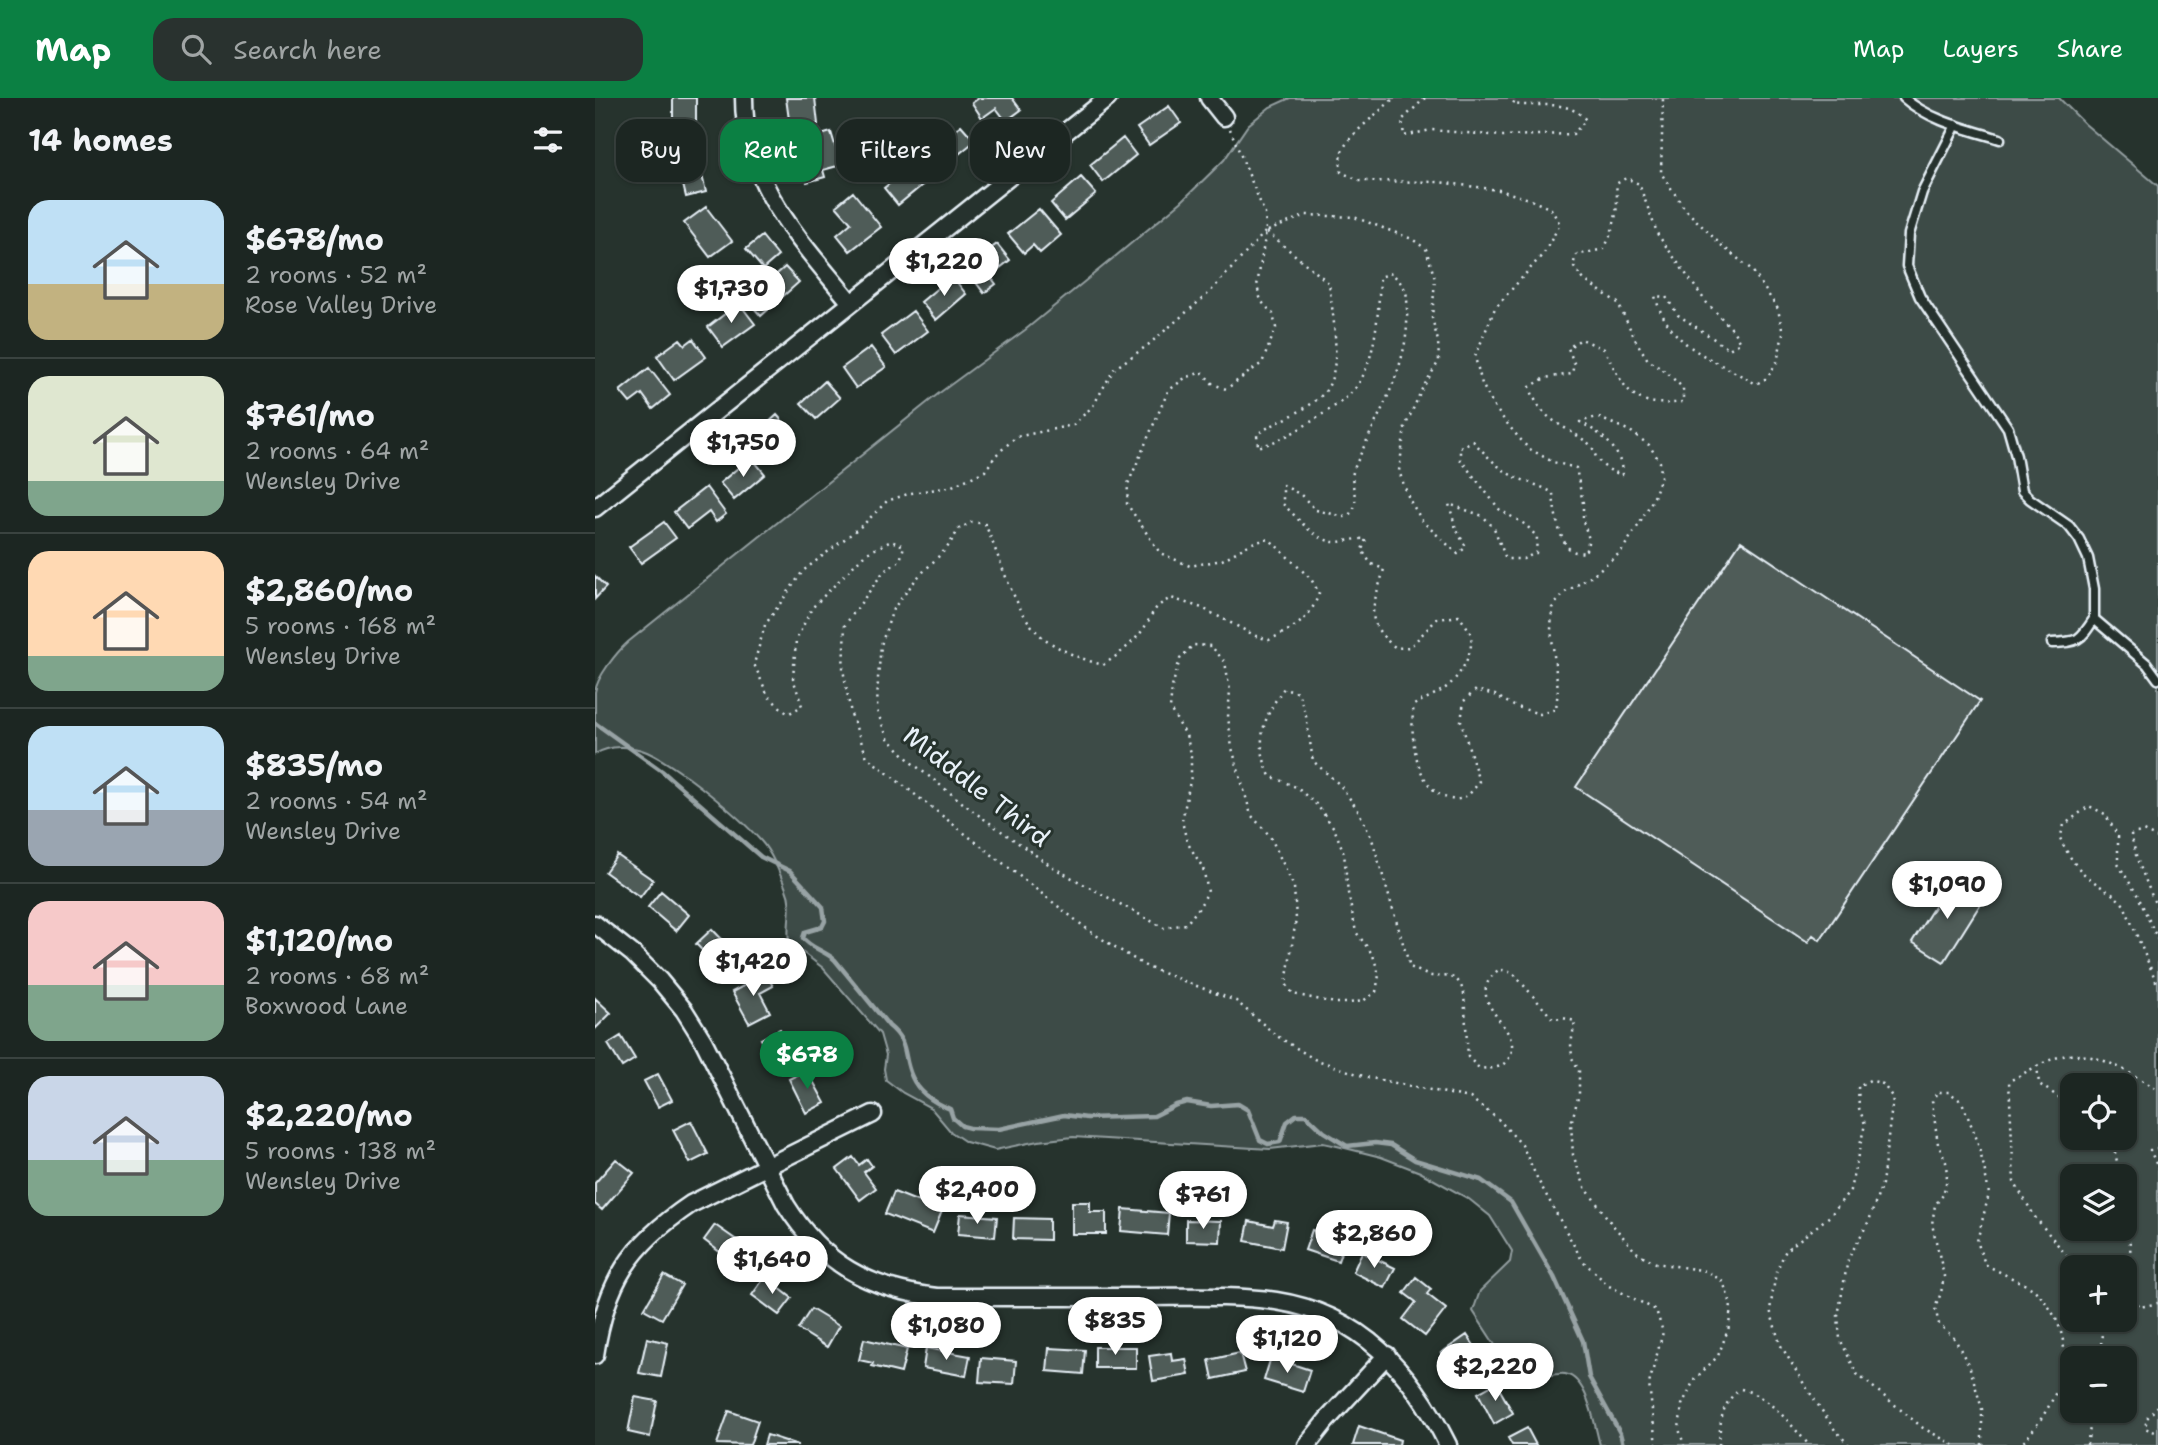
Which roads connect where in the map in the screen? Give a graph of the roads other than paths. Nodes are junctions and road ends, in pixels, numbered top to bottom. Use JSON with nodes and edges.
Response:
{"nodes":[{"id":1,"x":744,"y":98,"type":"edge"},
{"id":2,"x":1108,"y":98,"type":"edge"},
{"id":3,"x":1209,"y":98,"type":"edge"},
{"id":4,"x":1905,"y":98,"type":"edge"},
{"id":5,"x":1224,"y":117,"type":"road end"},
{"id":6,"x":1956,"y":125,"type":"junction"},
{"id":7,"x":2000,"y":139,"type":"dead end"},
{"id":8,"x":851,"y":303,"type":"junction"},
{"id":9,"x":595,"y":508,"type":"edge"},
{"id":10,"x":2094,"y":619,"type":"junction"},
{"id":11,"x":2052,"y":643,"type":"dead end"},
{"id":12,"x":2158,"y":679,"type":"edge"},
{"id":13,"x":595,"y":924,"type":"edge"},
{"id":14,"x":873,"y":1114,"type":"dead end"},
{"id":15,"x":768,"y":1167,"type":"junction"},
{"id":16,"x":595,"y":1355,"type":"edge"},
{"id":17,"x":1387,"y":1355,"type":"junction"},
{"id":18,"x":1307,"y":1445,"type":"edge"},
{"id":19,"x":1448,"y":1445,"type":"edge"}],
"edges":[{"from":1,"to":8,"type":"street"},
{"from":2,"to":8,"type":"street"},
{"from":3,"to":5,"type":"street"},
{"from":4,"to":6,"type":"lane"},
{"from":6,"to":7,"type":"lane"},
{"from":6,"to":10,"type":"lane"},
{"from":8,"to":9,"type":"street"},
{"from":10,"to":11,"type":"lane"},
{"from":10,"to":12,"type":"lane"},
{"from":13,"to":15,"type":"street"},
{"from":14,"to":15,"type":"street"},
{"from":15,"to":16,"type":"street"},
{"from":15,"to":17,"type":"street"},
{"from":17,"to":18,"type":"street"},
{"from":17,"to":19,"type":"street"}]}
